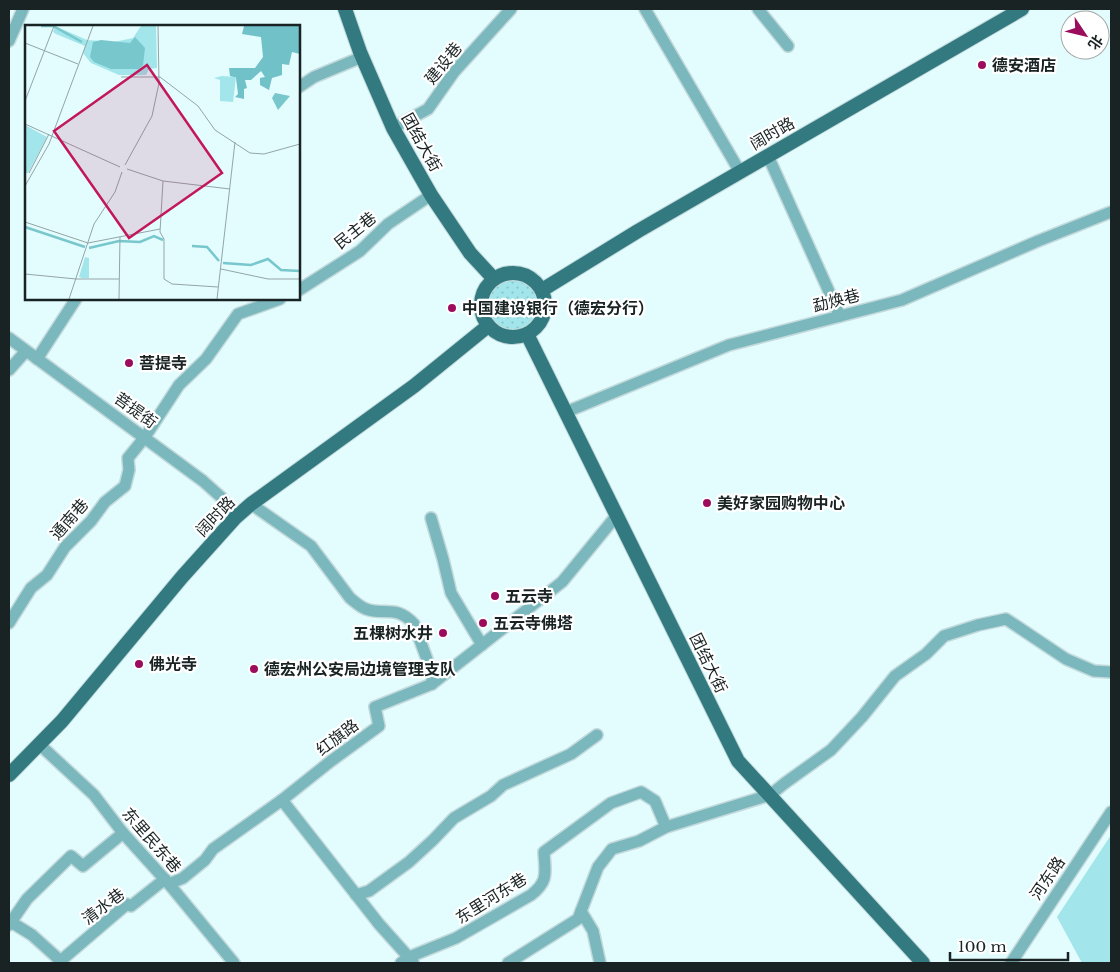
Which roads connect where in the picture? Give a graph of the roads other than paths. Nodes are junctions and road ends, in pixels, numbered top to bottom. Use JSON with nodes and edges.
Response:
{"nodes":[{"id":1,"x":23,"y":9,"type":"edge"},
{"id":2,"x":345,"y":9,"type":"edge"},
{"id":3,"x":511,"y":9,"type":"edge"},
{"id":4,"x":645,"y":9,"type":"edge"},
{"id":5,"x":758,"y":9,"type":"edge"},
{"id":6,"x":1022,"y":9,"type":"edge"},
{"id":7,"x":9,"y":41,"type":"edge"},
{"id":8,"x":788,"y":46,"type":"dead end"},
{"id":9,"x":362,"y":57,"type":"junction"},
{"id":10,"x":300,"y":87,"type":"edge"},
{"id":11,"x":393,"y":128,"type":"junction"},
{"id":12,"x":768,"y":156,"type":"junction"},
{"id":13,"x":740,"y":172,"type":"junction"},
{"id":14,"x":432,"y":195,"type":"junction"},
{"id":15,"x":1111,"y":212,"type":"edge"},
{"id":16,"x":494,"y":279,"type":"junction"},
{"id":17,"x":300,"y":289,"type":"edge"},
{"id":18,"x":542,"y":290,"type":"junction"},
{"id":19,"x":75,"y":300,"type":"edge"},
{"id":20,"x":277,"y":300,"type":"edge"},
{"id":21,"x":840,"y":316,"type":"junction"},
{"id":22,"x":488,"y":326,"type":"junction"},
{"id":23,"x":527,"y":334,"type":"junction"},
{"id":24,"x":9,"y":338,"type":"edge"},
{"id":25,"x":26,"y":351,"type":"junction"},
{"id":26,"x":37,"y":359,"type":"junction"},
{"id":27,"x":9,"y":370,"type":"edge"},
{"id":28,"x":566,"y":412,"type":"junction"},
{"id":29,"x":145,"y":437,"type":"junction"},
{"id":30,"x":252,"y":504,"type":"junction"},
{"id":31,"x":617,"y":514,"type":"junction"},
{"id":32,"x":235,"y":518,"type":"junction"},
{"id":33,"x":431,"y":518,"type":"dead end"},
{"id":34,"x":9,"y":623,"type":"edge"},
{"id":35,"x":482,"y":645,"type":"junction"},
{"id":36,"x":1111,"y":672,"type":"edge"},
{"id":37,"x":432,"y":684,"type":"junction"},
{"id":38,"x":596,"y":736,"type":"dead end"},
{"id":39,"x":39,"y":744,"type":"junction"},
{"id":40,"x":9,"y":775,"type":"edge"},
{"id":41,"x":770,"y":796,"type":"junction"},
{"id":42,"x":282,"y":800,"type":"junction"},
{"id":43,"x":1111,"y":812,"type":"edge"},
{"id":44,"x":666,"y":827,"type":"junction"},
{"id":45,"x":123,"y":833,"type":"junction"},
{"id":46,"x":167,"y":881,"type":"junction"},
{"id":47,"x":356,"y":895,"type":"junction"},
{"id":48,"x":581,"y":911,"type":"junction"},
{"id":49,"x":10,"y":924,"type":"edge"},
{"id":50,"x":408,"y":961,"type":"edge"},
{"id":51,"x":61,"y":962,"type":"edge"},
{"id":52,"x":234,"y":963,"type":"edge"},
{"id":53,"x":508,"y":963,"type":"edge"},
{"id":54,"x":600,"y":963,"type":"edge"},
{"id":55,"x":923,"y":963,"type":"edge"},
{"id":56,"x":1011,"y":963,"type":"edge"}],
"edges":[{"from":1,"to":7,"type":"street"},
{"from":2,"to":9,"type":"main road","name":"团结大街"},
{"from":3,"to":11,"type":"street","name":"建设巷"},
{"from":4,"to":13,"type":"street"},
{"from":5,"to":8,"type":"street"},
{"from":6,"to":12,"type":"main road","name":"阔时路"},
{"from":9,"to":10,"type":"street"},
{"from":9,"to":11,"type":"main road","name":"团结大街"},
{"from":11,"to":14,"type":"main road","name":"团结大街"},
{"from":12,"to":13,"type":"main road","name":"阔时路"},
{"from":12,"to":21,"type":"street"},
{"from":13,"to":18,"type":"main road","name":"阔时路"},
{"from":14,"to":16,"type":"main road","name":"团结大街"},
{"from":14,"to":17,"type":"street","name":"民主巷"},
{"from":15,"to":21,"type":"street","name":"勐焕巷"},
{"from":16,"to":18,"type":"main road"},
{"from":16,"to":22,"type":"main road"},
{"from":18,"to":23,"type":"main road"},
{"from":19,"to":26,"type":"street"},
{"from":20,"to":29,"type":"street"},
{"from":21,"to":28,"type":"street","name":"勐焕巷"},
{"from":22,"to":23,"type":"main road"},
{"from":22,"to":30,"type":"main road","name":"阔时路"},
{"from":23,"to":28,"type":"main road","name":"团结大街"},
{"from":24,"to":25,"type":"street","name":"菩提街"},
{"from":25,"to":26,"type":"street","name":"菩提街"},
{"from":25,"to":27,"type":"street"},
{"from":26,"to":29,"type":"street","name":"菩提街"},
{"from":28,"to":31,"type":"main road","name":"团结大街"},
{"from":29,"to":32,"type":"street","name":"菩提街"},
{"from":29,"to":34,"type":"street","name":"通南巷"},
{"from":30,"to":32,"type":"main road","name":"阔时路"},
{"from":30,"to":37,"type":"street"},
{"from":31,"to":35,"type":"street","name":"红旗路"},
{"from":31,"to":41,"type":"main road","name":"团结大街"},
{"from":32,"to":39,"type":"main road","name":"阔时路"},
{"from":33,"to":35,"type":"street"},
{"from":35,"to":37,"type":"street","name":"红旗路"},
{"from":36,"to":41,"type":"street"},
{"from":37,"to":42,"type":"street","name":"红旗路"},
{"from":38,"to":47,"type":"street"},
{"from":39,"to":40,"type":"main road","name":"阔时路"},
{"from":39,"to":45,"type":"street","name":"东里民东巷"},
{"from":41,"to":44,"type":"street"},
{"from":41,"to":55,"type":"main road","name":"团结大街"},
{"from":42,"to":46,"type":"street","name":"红旗路"},
{"from":42,"to":47,"type":"street"},
{"from":43,"to":56,"type":"street","name":"河东路"},
{"from":44,"to":48,"type":"street"},
{"from":44,"to":50,"type":"street","name":"东里河东巷"},
{"from":45,"to":46,"type":"street","name":"东里民东巷"},
{"from":45,"to":49,"type":"street"},
{"from":46,"to":51,"type":"street","name":"清水巷"},
{"from":46,"to":52,"type":"street","name":"东里民东巷"},
{"from":47,"to":50,"type":"street"},
{"from":48,"to":53,"type":"street"},
{"from":48,"to":54,"type":"street"},
{"from":49,"to":51,"type":"street","name":"清水巷"}]}
